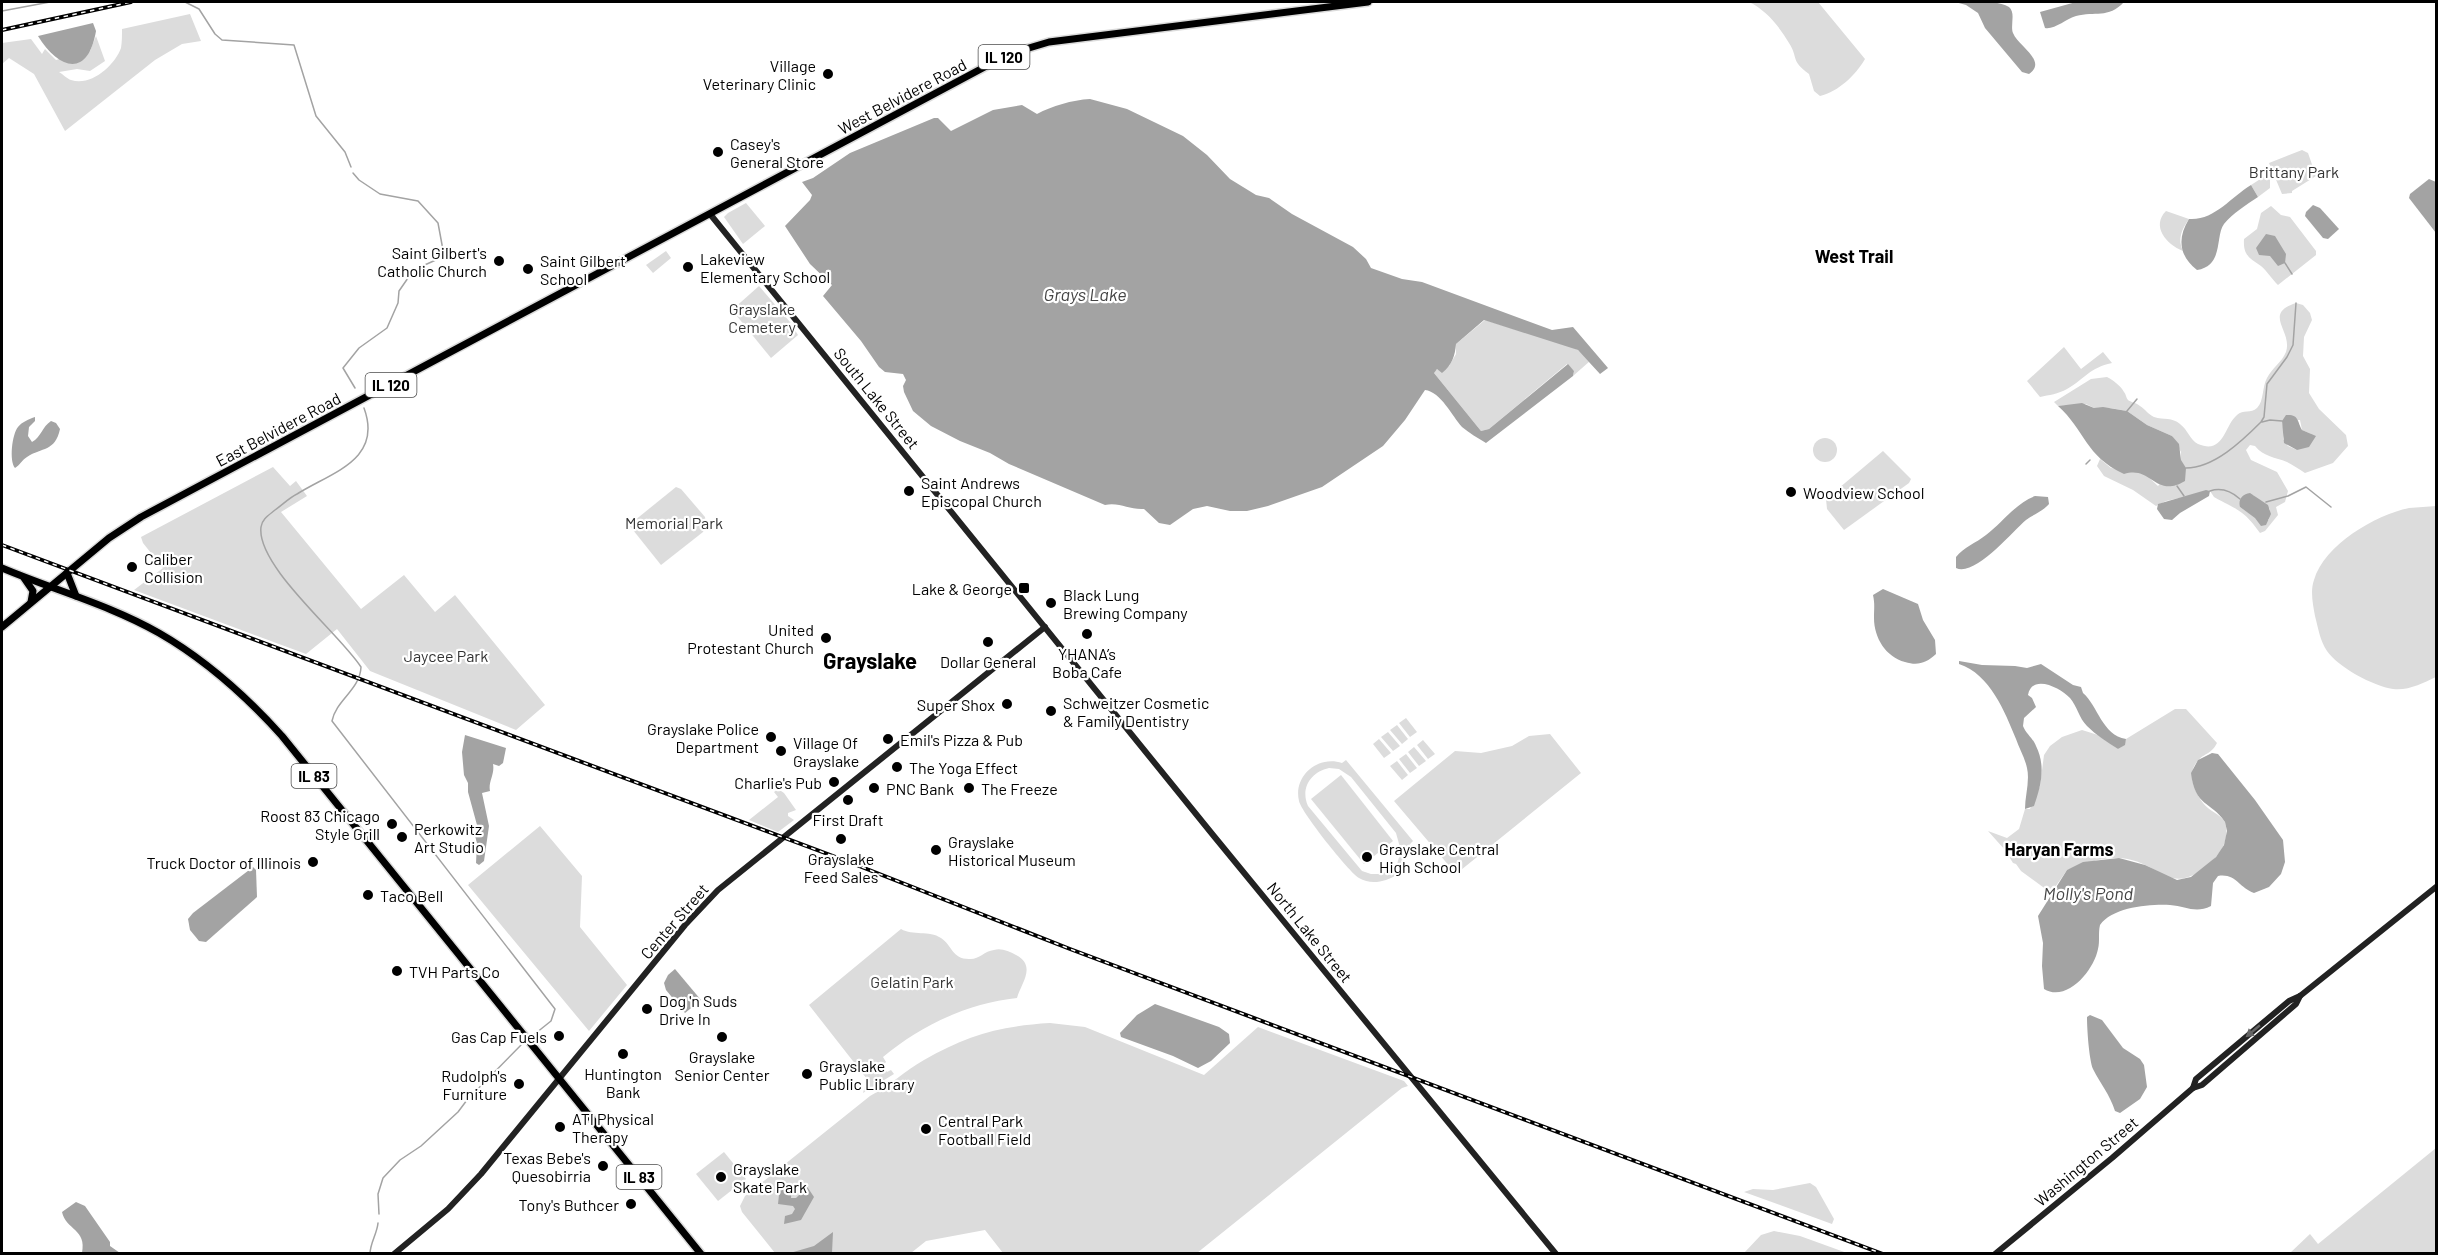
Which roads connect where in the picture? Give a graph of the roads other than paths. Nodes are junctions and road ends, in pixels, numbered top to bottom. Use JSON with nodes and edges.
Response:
{"nodes":[{"id":1,"x":1368,"y":2,"type":"edge"},
{"id":2,"x":1331,"y":4,"type":"edge"},
{"id":3,"x":710,"y":214,"type":"junction"},
{"id":4,"x":2,"y":568,"type":"edge"},
{"id":5,"x":67,"y":573,"type":"junction"},
{"id":6,"x":22,"y":576,"type":"junction"},
{"id":7,"x":50,"y":587,"type":"junction"},
{"id":8,"x":76,"y":596,"type":"junction"},
{"id":9,"x":31,"y":602,"type":"junction"},
{"id":10,"x":2,"y":627,"type":"edge"},
{"id":11,"x":1045,"y":627,"type":"junction"},
{"id":12,"x":2436,"y":887,"type":"edge"},
{"id":13,"x":560,"y":1079,"type":"junction"},
{"id":14,"x":394,"y":1254,"type":"edge"},
{"id":15,"x":701,"y":1254,"type":"edge"},
{"id":16,"x":1556,"y":1254,"type":"edge"},
{"id":17,"x":1995,"y":1254,"type":"edge"}],
"edges":[{"from":1,"to":2,"type":"main road","number":"IL 120"},
{"from":2,"to":3,"type":"main road","name":"West Belvidere Road","number":"IL 120"},
{"from":3,"to":5,"type":"main road","name":"East Belvidere Road","number":"IL 120"},
{"from":3,"to":11,"type":"street","name":"South Lake Street"},
{"from":4,"to":6,"type":"main road","number":"IL 83"},
{"from":5,"to":7,"type":"main road","name":"East Belvidere Road","number":"IL 120"},
{"from":5,"to":8,"type":"main road"},
{"from":6,"to":7,"type":"main road","number":"IL 83"},
{"from":6,"to":9,"type":"main road"},
{"from":7,"to":8,"type":"main road","number":"IL 83"},
{"from":7,"to":9,"type":"main road","name":"East Belvidere Road","number":"IL 120"},
{"from":8,"to":13,"type":"main road","number":"IL 83"},
{"from":9,"to":10,"type":"main road","name":"East Belvidere Road","number":"IL 120"},
{"from":11,"to":13,"type":"street","name":"Center Street"},
{"from":11,"to":16,"type":"street","name":"North Lake Street"},
{"from":12,"to":17,"type":"street","name":"Washington Street"},
{"from":13,"to":14,"type":"street","name":"Center Street"},
{"from":13,"to":15,"type":"main road","number":"IL 83"}]}
